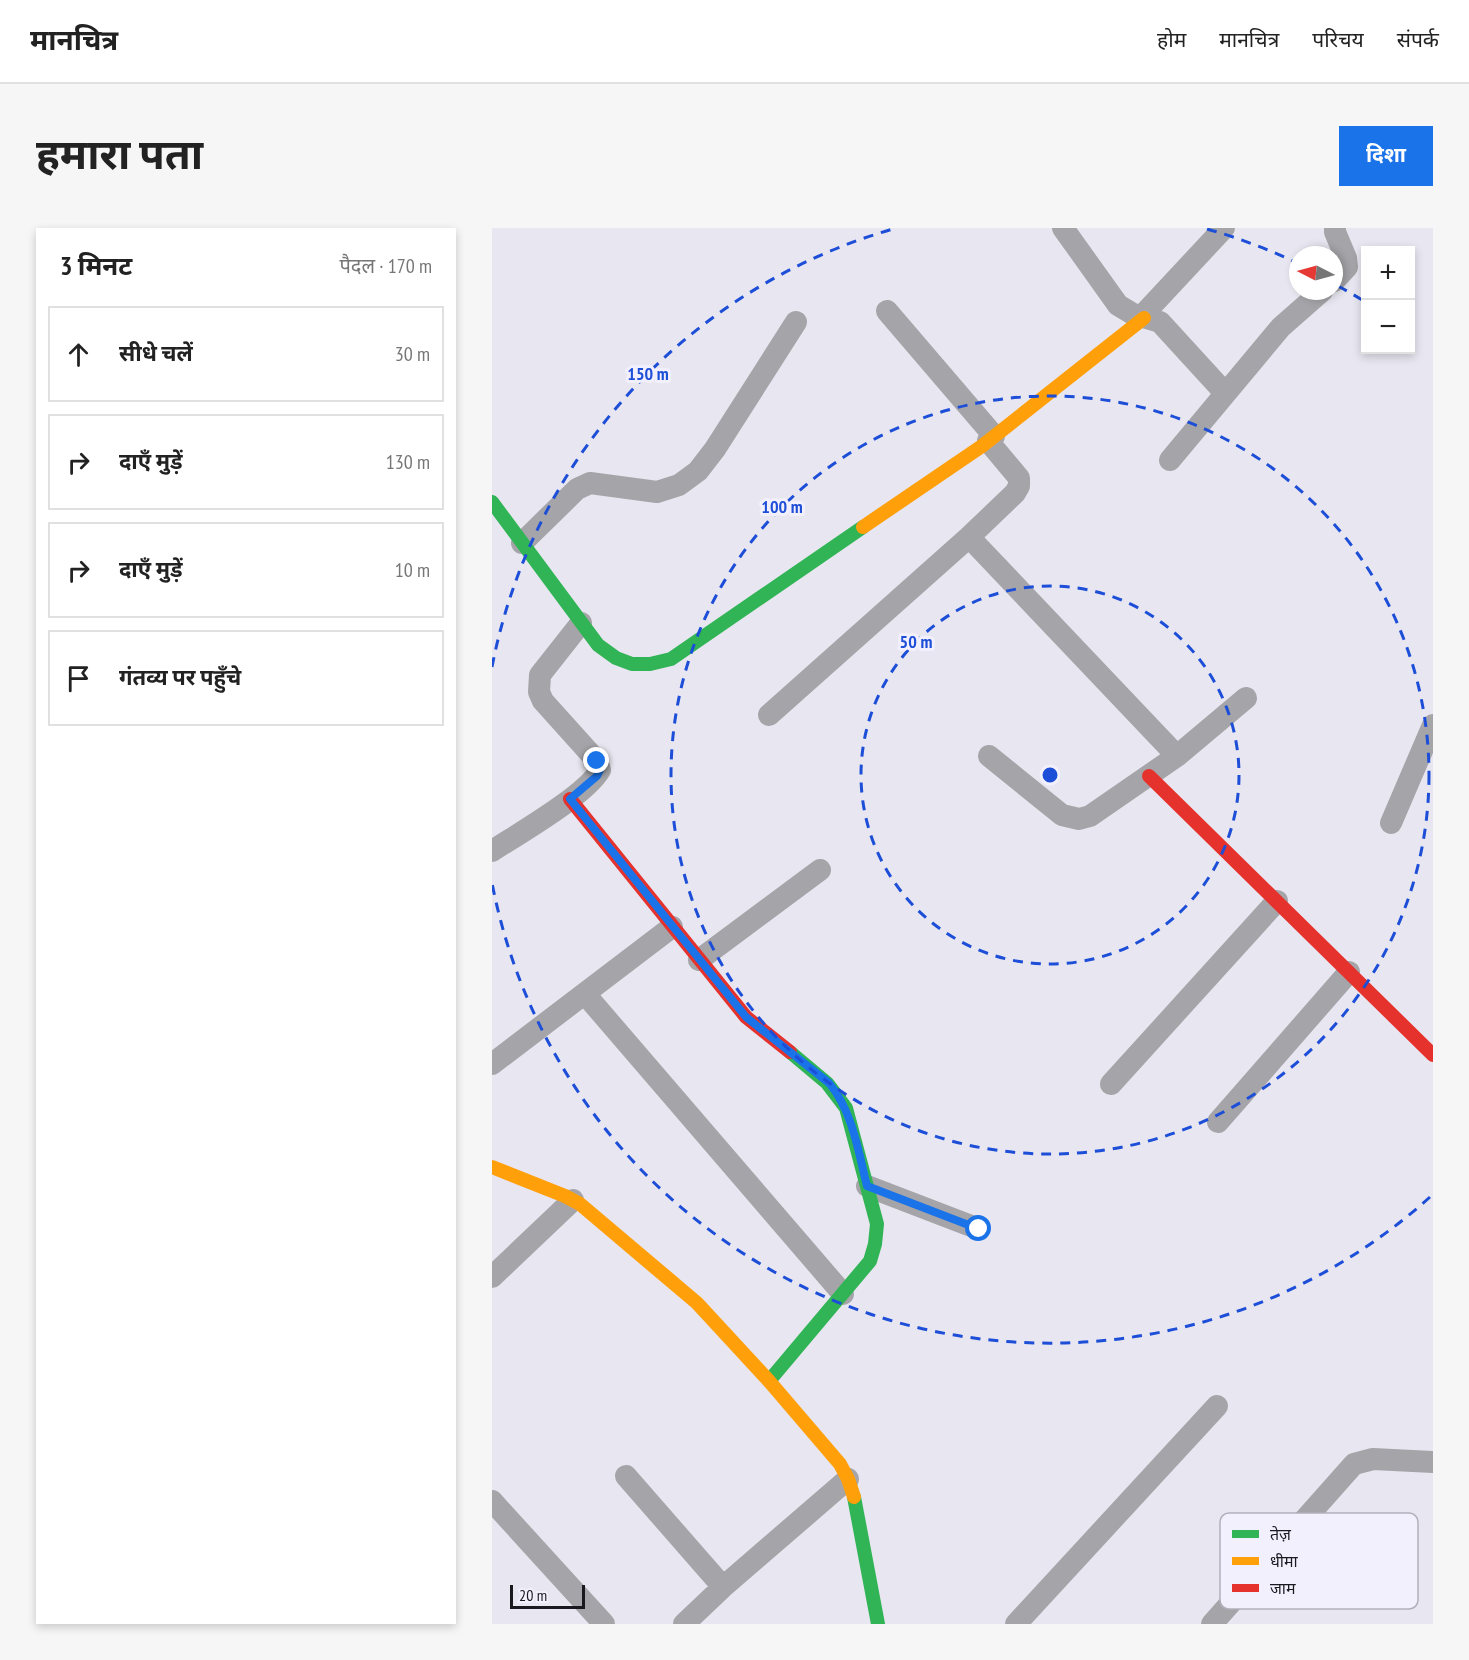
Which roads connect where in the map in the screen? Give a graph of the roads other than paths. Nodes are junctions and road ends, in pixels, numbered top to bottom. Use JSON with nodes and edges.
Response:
{"nodes":[{"id":1,"x":1063,"y":228,"type":"edge"},
{"id":2,"x":1224,"y":228,"type":"edge"},
{"id":3,"x":1335,"y":228,"type":"edge"},
{"id":4,"x":1341,"y":246,"type":"edge"},
{"id":5,"x":1343,"y":251,"type":"edge"},
{"id":6,"x":1343,"y":271,"type":"edge"},
{"id":7,"x":1312,"y":300,"type":"edge"},
{"id":8,"x":886,"y":311,"type":"dead end"},
{"id":9,"x":1143,"y":317,"type":"junction"},
{"id":10,"x":796,"y":322,"type":"dead end"},
{"id":11,"x":1225,"y":393,"type":"junction"},
{"id":12,"x":991,"y":438,"type":"junction"},
{"id":13,"x":1170,"y":460,"type":"dead end"},
{"id":14,"x":492,"y":502,"type":"edge"},
{"id":15,"x":969,"y":537,"type":"junction"},
{"id":16,"x":522,"y":543,"type":"junction"},
{"id":17,"x":581,"y":623,"type":"junction"},
{"id":18,"x":1246,"y":698,"type":"dead end"},
{"id":19,"x":769,"y":715,"type":"dead end"},
{"id":20,"x":1433,"y":726,"type":"edge"},
{"id":21,"x":989,"y":756,"type":"dead end"},
{"id":22,"x":1177,"y":756,"type":"junction"},
{"id":23,"x":1149,"y":776,"type":"junction"},
{"id":24,"x":570,"y":799,"type":"junction"},
{"id":25,"x":1391,"y":823,"type":"dead end"},
{"id":26,"x":492,"y":851,"type":"edge"},
{"id":27,"x":820,"y":870,"type":"dead end"},
{"id":28,"x":1277,"y":901,"type":"junction"},
{"id":29,"x":672,"y":927,"type":"junction"},
{"id":30,"x":699,"y":960,"type":"junction"},
{"id":31,"x":1348,"y":972,"type":"junction"},
{"id":32,"x":585,"y":994,"type":"junction"},
{"id":33,"x":1433,"y":1055,"type":"edge"},
{"id":34,"x":492,"y":1064,"type":"edge"},
{"id":35,"x":1111,"y":1084,"type":"dead end"},
{"id":36,"x":1218,"y":1122,"type":"dead end"},
{"id":37,"x":492,"y":1167,"type":"edge"},
{"id":38,"x":867,"y":1186,"type":"junction"},
{"id":39,"x":573,"y":1200,"type":"junction"},
{"id":40,"x":979,"y":1229,"type":"dead end"},
{"id":41,"x":492,"y":1277,"type":"edge"},
{"id":42,"x":843,"y":1294,"type":"junction"},
{"id":43,"x":770,"y":1381,"type":"junction"},
{"id":44,"x":1217,"y":1406,"type":"dead end"},
{"id":45,"x":1433,"y":1462,"type":"edge"},
{"id":46,"x":626,"y":1476,"type":"dead end"},
{"id":47,"x":848,"y":1479,"type":"junction"},
{"id":48,"x":492,"y":1501,"type":"edge"},
{"id":49,"x":1311,"y":1513,"type":"edge"},
{"id":50,"x":723,"y":1587,"type":"junction"},
{"id":51,"x":1225,"y":1609,"type":"edge"},
{"id":52,"x":604,"y":1624,"type":"edge"},
{"id":53,"x":684,"y":1624,"type":"edge"},
{"id":54,"x":878,"y":1624,"type":"edge"},
{"id":55,"x":1016,"y":1624,"type":"edge"},
{"id":56,"x":1212,"y":1624,"type":"edge"}],
"edges":[{"from":1,"to":9,"type":"street"},
{"from":2,"to":9,"type":"street"},
{"from":3,"to":4,"type":"street"},
{"from":5,"to":6,"type":"street"},
{"from":7,"to":11,"type":"street"},
{"from":8,"to":12,"type":"street"},
{"from":9,"to":11,"type":"street"},
{"from":9,"to":12,"type":"street"},
{"from":10,"to":16,"type":"street"},
{"from":11,"to":13,"type":"street"},
{"from":12,"to":15,"type":"street"},
{"from":12,"to":17,"type":"street"},
{"from":14,"to":16,"type":"street"},
{"from":15,"to":19,"type":"street"},
{"from":15,"to":22,"type":"street"},
{"from":16,"to":17,"type":"street"},
{"from":17,"to":24,"type":"street"},
{"from":18,"to":22,"type":"street"},
{"from":20,"to":25,"type":"street"},
{"from":21,"to":23,"type":"street"},
{"from":22,"to":23,"type":"street"},
{"from":23,"to":28,"type":"street"},
{"from":24,"to":26,"type":"street"},
{"from":24,"to":29,"type":"street"},
{"from":27,"to":30,"type":"street"},
{"from":28,"to":31,"type":"street"},
{"from":28,"to":35,"type":"street"},
{"from":29,"to":30,"type":"street"},
{"from":29,"to":32,"type":"street"},
{"from":30,"to":38,"type":"street"},
{"from":31,"to":33,"type":"street"},
{"from":31,"to":36,"type":"street"},
{"from":32,"to":34,"type":"street"},
{"from":32,"to":42,"type":"street"},
{"from":37,"to":39,"type":"street"},
{"from":38,"to":40,"type":"street"},
{"from":38,"to":42,"type":"street"},
{"from":39,"to":41,"type":"street"},
{"from":39,"to":43,"type":"street"},
{"from":42,"to":43,"type":"street"},
{"from":43,"to":47,"type":"street"},
{"from":44,"to":55,"type":"street"},
{"from":45,"to":49,"type":"street"},
{"from":46,"to":50,"type":"street"},
{"from":47,"to":50,"type":"street"},
{"from":47,"to":54,"type":"street"},
{"from":48,"to":52,"type":"street"},
{"from":50,"to":53,"type":"street"},
{"from":51,"to":56,"type":"street"}]}
